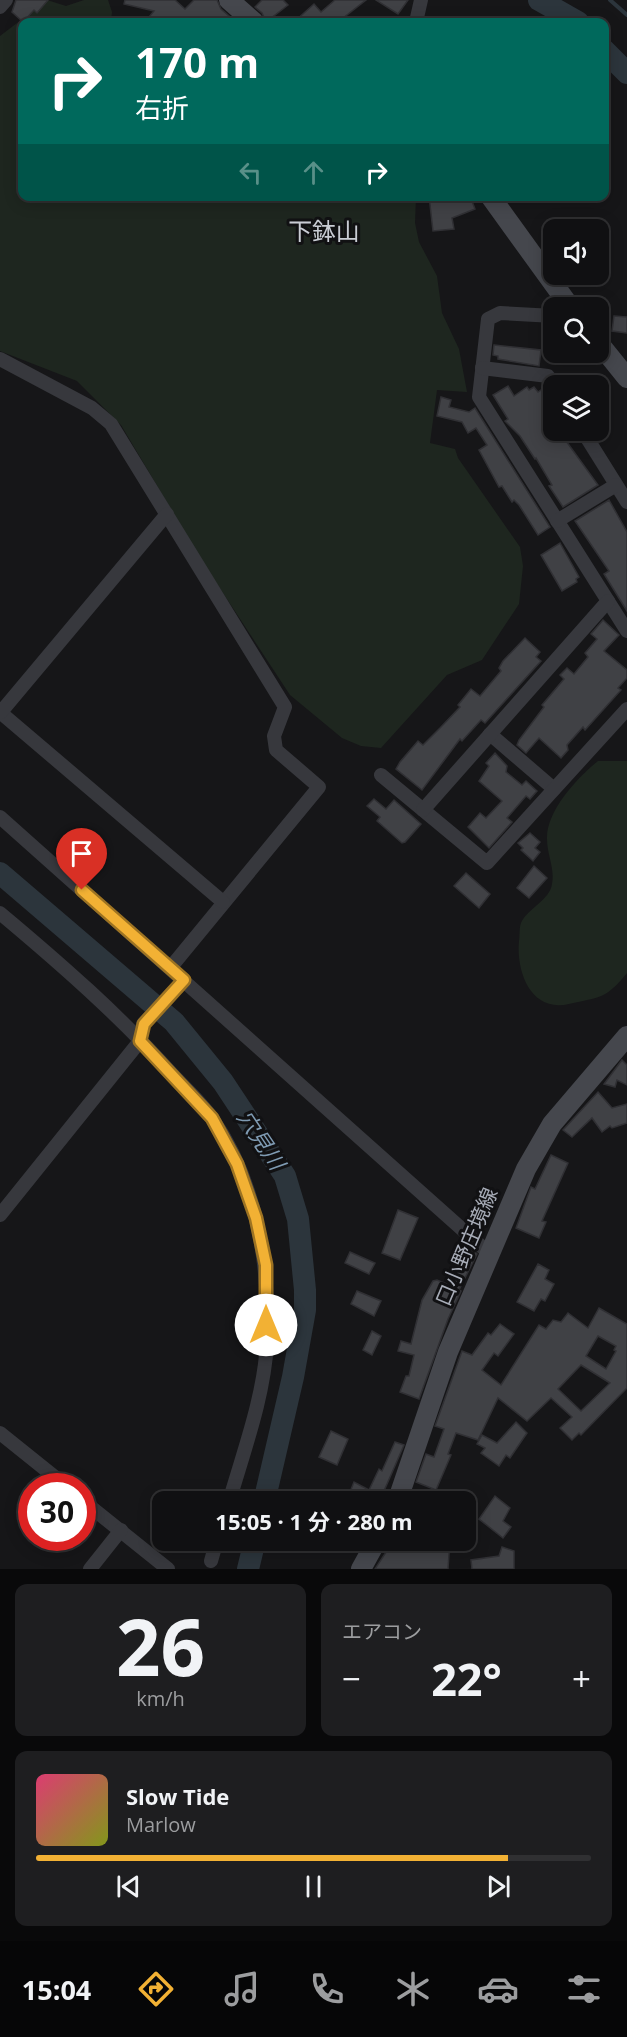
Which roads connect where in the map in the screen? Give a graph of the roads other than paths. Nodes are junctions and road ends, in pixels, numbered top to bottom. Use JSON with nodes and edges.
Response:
{"nodes":[{"id":1,"x":6,"y":0,"type":"edge"},
{"id":2,"x":229,"y":0,"type":"edge"},
{"id":3,"x":422,"y":0,"type":"edge"},
{"id":4,"x":0,"y":8,"type":"edge"},
{"id":5,"x":249,"y":18,"type":"edge"},
{"id":6,"x":417,"y":18,"type":"edge"},
{"id":7,"x":494,"y":201,"type":"edge"},
{"id":8,"x":563,"y":297,"type":"edge"},
{"id":9,"x":543,"y":315,"type":"edge"},
{"id":10,"x":609,"y":356,"type":"edge"},
{"id":11,"x":0,"y":359,"type":"edge"},
{"id":12,"x":482,"y":368,"type":"junction"},
{"id":13,"x":543,"y":375,"type":"edge"},
{"id":14,"x":627,"y":378,"type":"edge"},
{"id":15,"x":589,"y":441,"type":"edge"},
{"id":16,"x":616,"y":484,"type":"junction"},
{"id":17,"x":627,"y":502,"type":"edge"},
{"id":18,"x":167,"y":514,"type":"junction"},
{"id":19,"x":557,"y":521,"type":"junction"},
{"id":20,"x":608,"y":601,"type":"junction"},
{"id":21,"x":627,"y":631,"type":"edge"},
{"id":22,"x":627,"y":709,"type":"edge"},
{"id":23,"x":0,"y":712,"type":"edge"},
{"id":24,"x":490,"y":734,"type":"junction"},
{"id":25,"x":381,"y":775,"type":"dead end"},
{"id":26,"x":554,"y":789,"type":"junction"},
{"id":27,"x":423,"y":810,"type":"junction"},
{"id":28,"x":0,"y":817,"type":"edge"},
{"id":29,"x":223,"y":902,"type":"junction"},
{"id":30,"x":0,"y":913,"type":"edge"},
{"id":31,"x":171,"y":967,"type":"junction"},
{"id":32,"x":184,"y":980,"type":"junction"},
{"id":33,"x":627,"y":1036,"type":"edge"},
{"id":34,"x":140,"y":1041,"type":"junction"},
{"id":35,"x":0,"y":1215,"type":"edge"},
{"id":36,"x":491,"y":1255,"type":"junction"},
{"id":37,"x":0,"y":1433,"type":"edge"},
{"id":38,"x":50,"y":1473,"type":"edge"},
{"id":39,"x":232,"y":1491,"type":"edge"},
{"id":40,"x":401,"y":1491,"type":"edge"},
{"id":41,"x":96,"y":1511,"type":"edge"},
{"id":42,"x":121,"y":1530,"type":"junction"},
{"id":43,"x":215,"y":1551,"type":"edge"},
{"id":44,"x":371,"y":1551,"type":"edge"},
{"id":45,"x":212,"y":1561,"type":"dead end"},
{"id":46,"x":90,"y":1569,"type":"edge"},
{"id":47,"x":168,"y":1569,"type":"edge"},
{"id":48,"x":361,"y":1569,"type":"edge"}],
"edges":[{"from":1,"to":4,"type":"street"},
{"from":2,"to":5,"type":"main road"},
{"from":3,"to":6,"type":"street"},
{"from":7,"to":8,"type":"main road"},
{"from":9,"to":12,"type":"street"},
{"from":10,"to":14,"type":"main road"},
{"from":11,"to":18,"type":"street"},
{"from":12,"to":13,"type":"street"},
{"from":12,"to":19,"type":"street"},
{"from":15,"to":16,"type":"street"},
{"from":16,"to":17,"type":"street"},
{"from":16,"to":19,"type":"street"},
{"from":18,"to":23,"type":"street"},
{"from":18,"to":29,"type":"street"},
{"from":19,"to":20,"type":"street"},
{"from":20,"to":21,"type":"street"},
{"from":20,"to":24,"type":"street"},
{"from":22,"to":26,"type":"street"},
{"from":23,"to":29,"type":"street"},
{"from":24,"to":26,"type":"street"},
{"from":24,"to":27,"type":"street"},
{"from":25,"to":27,"type":"street"},
{"from":26,"to":27,"type":"street"},
{"from":28,"to":31,"type":"street"},
{"from":29,"to":31,"type":"street"},
{"from":30,"to":34,"type":"street"},
{"from":31,"to":32,"type":"street"},
{"from":32,"to":34,"type":"street"},
{"from":32,"to":36,"type":"street"},
{"from":33,"to":36,"type":"main road","name":"口小野庄境線"},
{"from":34,"to":35,"type":"street"},
{"from":34,"to":39,"type":"street"},
{"from":36,"to":40,"type":"main road","name":"口小野庄境線"},
{"from":37,"to":38,"type":"street"},
{"from":41,"to":42,"type":"street"},
{"from":42,"to":46,"type":"street"},
{"from":42,"to":47,"type":"street"},
{"from":43,"to":45,"type":"street"},
{"from":44,"to":48,"type":"main road"}]}
